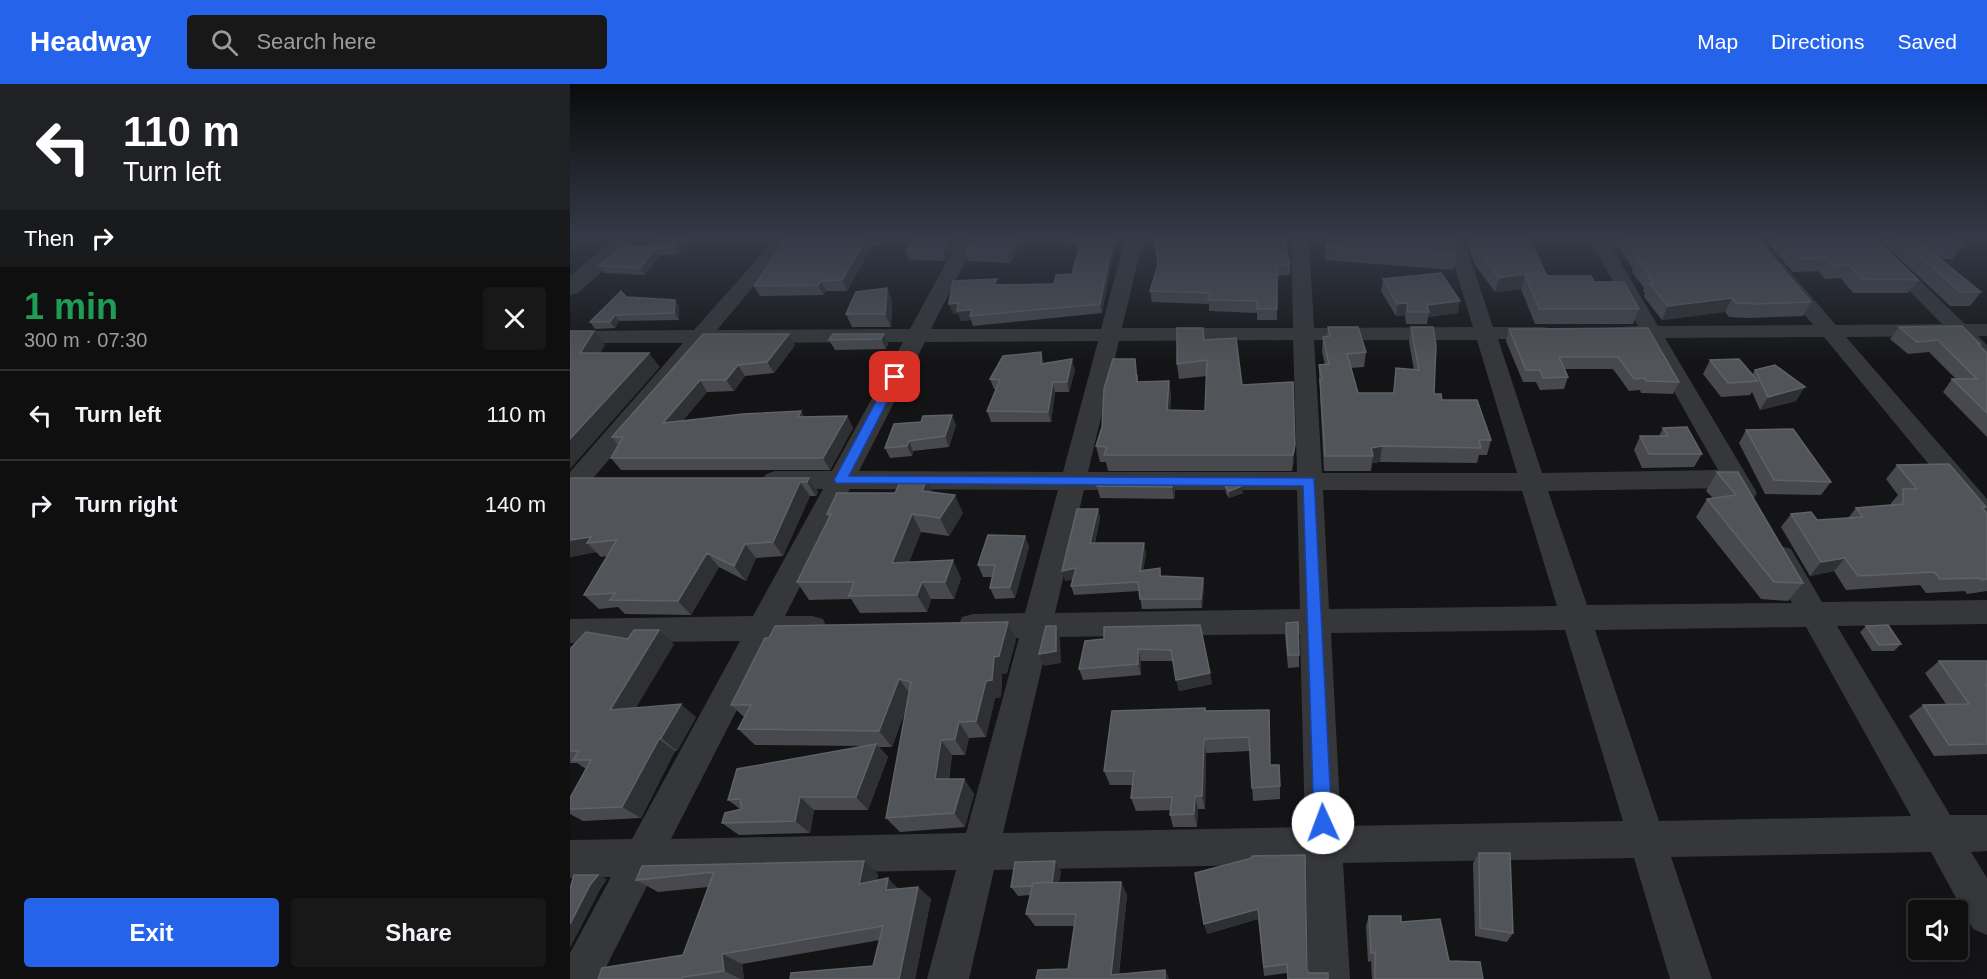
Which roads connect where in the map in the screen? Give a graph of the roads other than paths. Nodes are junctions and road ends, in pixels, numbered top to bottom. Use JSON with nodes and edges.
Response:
{"nodes":[{"id":1,"x":748,"y":281,"type":"edge"},
{"id":2,"x":946,"y":281,"type":"edge"},
{"id":3,"x":1123,"y":281,"type":"edge"},
{"id":4,"x":1302,"y":281,"type":"edge"},
{"id":5,"x":1468,"y":281,"type":"edge"},
{"id":6,"x":1622,"y":281,"type":"edge"},
{"id":7,"x":1787,"y":281,"type":"edge"},
{"id":8,"x":1910,"y":281,"type":"edge"},
{"id":9,"x":1960,"y":330,"type":"junction"},
{"id":10,"x":1987,"y":330,"type":"edge"},
{"id":11,"x":1830,"y":331,"type":"junction"},
{"id":12,"x":1569,"y":332,"type":"edge"},
{"id":13,"x":1592,"y":332,"type":"edge"},
{"id":14,"x":1652,"y":332,"type":"junction"},
{"id":15,"x":1485,"y":333,"type":"junction"},
{"id":16,"x":1110,"y":334,"type":"junction"},
{"id":17,"x":1304,"y":334,"type":"junction"},
{"id":18,"x":917,"y":335,"type":"junction"},
{"id":19,"x":700,"y":336,"type":"junction"},
{"id":20,"x":570,"y":337,"type":"edge"},
{"id":21,"x":1987,"y":357,"type":"edge"},
{"id":22,"x":1736,"y":479,"type":"junction"},
{"id":23,"x":757,"y":480,"type":"edge"},
{"id":24,"x":841,"y":480,"type":"junction"},
{"id":25,"x":613,"y":481,"type":"edge"},
{"id":26,"x":1073,"y":481,"type":"junction"},
{"id":27,"x":1310,"y":482,"type":"junction"},
{"id":28,"x":1533,"y":482,"type":"junction"},
{"id":29,"x":572,"y":483,"type":"edge"},
{"id":30,"x":1987,"y":517,"type":"edge"},
{"id":31,"x":1987,"y":612,"type":"edge"},
{"id":32,"x":1814,"y":615,"type":"junction"},
{"id":33,"x":1576,"y":618,"type":"junction"},
{"id":34,"x":1315,"y":621,"type":"junction"},
{"id":35,"x":1037,"y":625,"type":"junction"},
{"id":36,"x":942,"y":626,"type":"edge"},
{"id":37,"x":762,"y":628,"type":"junction"},
{"id":38,"x":834,"y":628,"type":"edge"},
{"id":39,"x":570,"y":631,"type":"edge"},
{"id":40,"x":1987,"y":833,"type":"edge"},
{"id":41,"x":1940,"y":834,"type":"junction"},
{"id":42,"x":1647,"y":839,"type":"junction"},
{"id":43,"x":1324,"y":845,"type":"junction"},
{"id":44,"x":980,"y":851,"type":"junction"},
{"id":45,"x":642,"y":857,"type":"junction"},
{"id":46,"x":570,"y":858,"type":"edge"},
{"id":47,"x":1987,"y":915,"type":"edge"},
{"id":48,"x":578,"y":979,"type":"edge"},
{"id":49,"x":948,"y":979,"type":"edge"},
{"id":50,"x":1329,"y":979,"type":"edge"},
{"id":51,"x":1691,"y":979,"type":"edge"}],
"edges":[{"from":1,"to":19,"type":"street"},
{"from":2,"to":18,"type":"street"},
{"from":3,"to":16,"type":"street"},
{"from":4,"to":17,"type":"street"},
{"from":5,"to":15,"type":"street"},
{"from":6,"to":14,"type":"street"},
{"from":7,"to":11,"type":"street"},
{"from":8,"to":9,"type":"street"},
{"from":9,"to":10,"type":"street"},
{"from":9,"to":11,"type":"street"},
{"from":9,"to":21,"type":"street"},
{"from":11,"to":14,"type":"street"},
{"from":11,"to":30,"type":"street"},
{"from":12,"to":15,"type":"street"},
{"from":13,"to":14,"type":"street"},
{"from":14,"to":22,"type":"street"},
{"from":15,"to":17,"type":"street"},
{"from":15,"to":28,"type":"street"},
{"from":16,"to":17,"type":"street"},
{"from":16,"to":18,"type":"street"},
{"from":16,"to":26,"type":"street"},
{"from":17,"to":27,"type":"street"},
{"from":18,"to":19,"type":"street"},
{"from":18,"to":24,"type":"street"},
{"from":19,"to":20,"type":"street"},
{"from":19,"to":29,"type":"street"},
{"from":22,"to":28,"type":"street"},
{"from":22,"to":32,"type":"street"},
{"from":23,"to":24,"type":"street"},
{"from":24,"to":26,"type":"street"},
{"from":24,"to":37,"type":"street"},
{"from":25,"to":29,"type":"street"},
{"from":26,"to":27,"type":"street"},
{"from":26,"to":35,"type":"street"},
{"from":27,"to":28,"type":"street"},
{"from":27,"to":34,"type":"street"},
{"from":28,"to":33,"type":"street"},
{"from":31,"to":32,"type":"street"},
{"from":32,"to":33,"type":"street"},
{"from":32,"to":41,"type":"street"},
{"from":33,"to":34,"type":"street"},
{"from":33,"to":42,"type":"street"},
{"from":34,"to":35,"type":"street"},
{"from":34,"to":43,"type":"street"},
{"from":35,"to":36,"type":"street"},
{"from":35,"to":44,"type":"street"},
{"from":37,"to":38,"type":"street"},
{"from":37,"to":39,"type":"street"},
{"from":37,"to":45,"type":"street"},
{"from":40,"to":41,"type":"street"},
{"from":41,"to":42,"type":"street"},
{"from":41,"to":47,"type":"street"},
{"from":42,"to":43,"type":"street"},
{"from":42,"to":51,"type":"street"},
{"from":43,"to":44,"type":"street"},
{"from":43,"to":50,"type":"street"},
{"from":44,"to":45,"type":"street"},
{"from":44,"to":49,"type":"street"},
{"from":45,"to":46,"type":"street"},
{"from":45,"to":48,"type":"street"}]}
